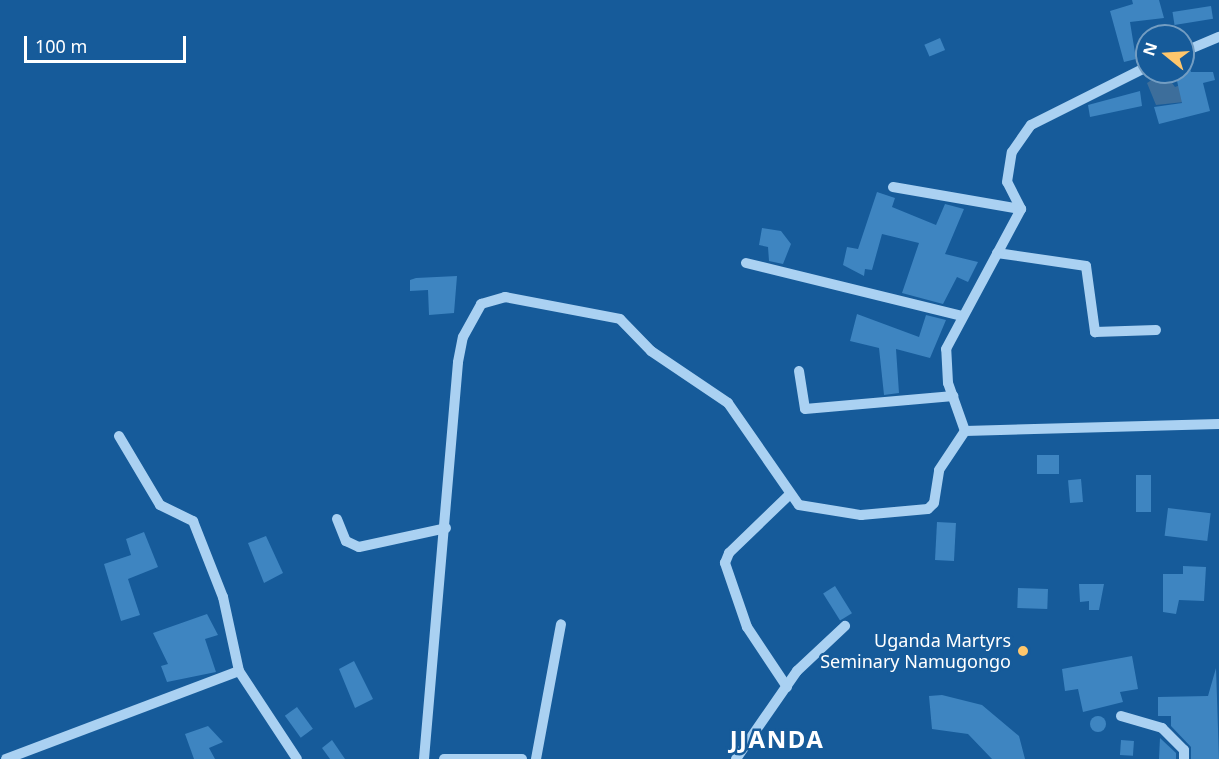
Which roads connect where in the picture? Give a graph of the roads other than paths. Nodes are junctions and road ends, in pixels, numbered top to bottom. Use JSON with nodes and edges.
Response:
{"nodes":[{"id":1,"x":1219,"y":37,"type":"edge"},
{"id":2,"x":1195,"y":47,"type":"edge"},
{"id":3,"x":1135,"y":73,"type":"edge"},
{"id":4,"x":893,"y":188,"type":"dead end"},
{"id":5,"x":1021,"y":209,"type":"junction"},
{"id":6,"x":997,"y":253,"type":"junction"},
{"id":7,"x":746,"y":263,"type":"dead end"},
{"id":8,"x":962,"y":316,"type":"junction"},
{"id":9,"x":1156,"y":330,"type":"dead end"},
{"id":10,"x":799,"y":371,"type":"dead end"},
{"id":11,"x":953,"y":396,"type":"junction"},
{"id":12,"x":1219,"y":424,"type":"edge"},
{"id":13,"x":965,"y":431,"type":"junction"},
{"id":14,"x":119,"y":436,"type":"dead end"},
{"id":15,"x":789,"y":495,"type":"junction"},
{"id":16,"x":337,"y":519,"type":"dead end"},
{"id":17,"x":446,"y":528,"type":"junction"},
{"id":18,"x":561,"y":624,"type":"dead end"},
{"id":19,"x":845,"y":626,"type":"dead end"},
{"id":20,"x":239,"y":671,"type":"junction"},
{"id":21,"x":787,"y":687,"type":"junction"},
{"id":22,"x":1120,"y":716,"type":"dead end"},
{"id":23,"x":6,"y":759,"type":"edge"},
{"id":24,"x":297,"y":759,"type":"edge"},
{"id":25,"x":424,"y":759,"type":"edge"},
{"id":26,"x":444,"y":759,"type":"edge"},
{"id":27,"x":522,"y":759,"type":"edge"},
{"id":28,"x":536,"y":759,"type":"edge"},
{"id":29,"x":736,"y":759,"type":"edge"},
{"id":30,"x":1184,"y":759,"type":"edge"}],
"edges":[{"from":1,"to":2,"type":"street"},
{"from":3,"to":5,"type":"street"},
{"from":4,"to":5,"type":"street"},
{"from":5,"to":6,"type":"street"},
{"from":6,"to":8,"type":"street"},
{"from":6,"to":9,"type":"street"},
{"from":7,"to":8,"type":"street"},
{"from":8,"to":11,"type":"street"},
{"from":10,"to":11,"type":"street"},
{"from":11,"to":13,"type":"street"},
{"from":12,"to":13,"type":"street"},
{"from":13,"to":15,"type":"street"},
{"from":14,"to":20,"type":"street"},
{"from":15,"to":17,"type":"street"},
{"from":15,"to":21,"type":"street"},
{"from":16,"to":17,"type":"street"},
{"from":17,"to":25,"type":"street"},
{"from":18,"to":28,"type":"street"},
{"from":19,"to":21,"type":"street"},
{"from":20,"to":23,"type":"street"},
{"from":20,"to":24,"type":"street"},
{"from":21,"to":29,"type":"street"},
{"from":22,"to":30,"type":"street"},
{"from":26,"to":27,"type":"street"}]}
